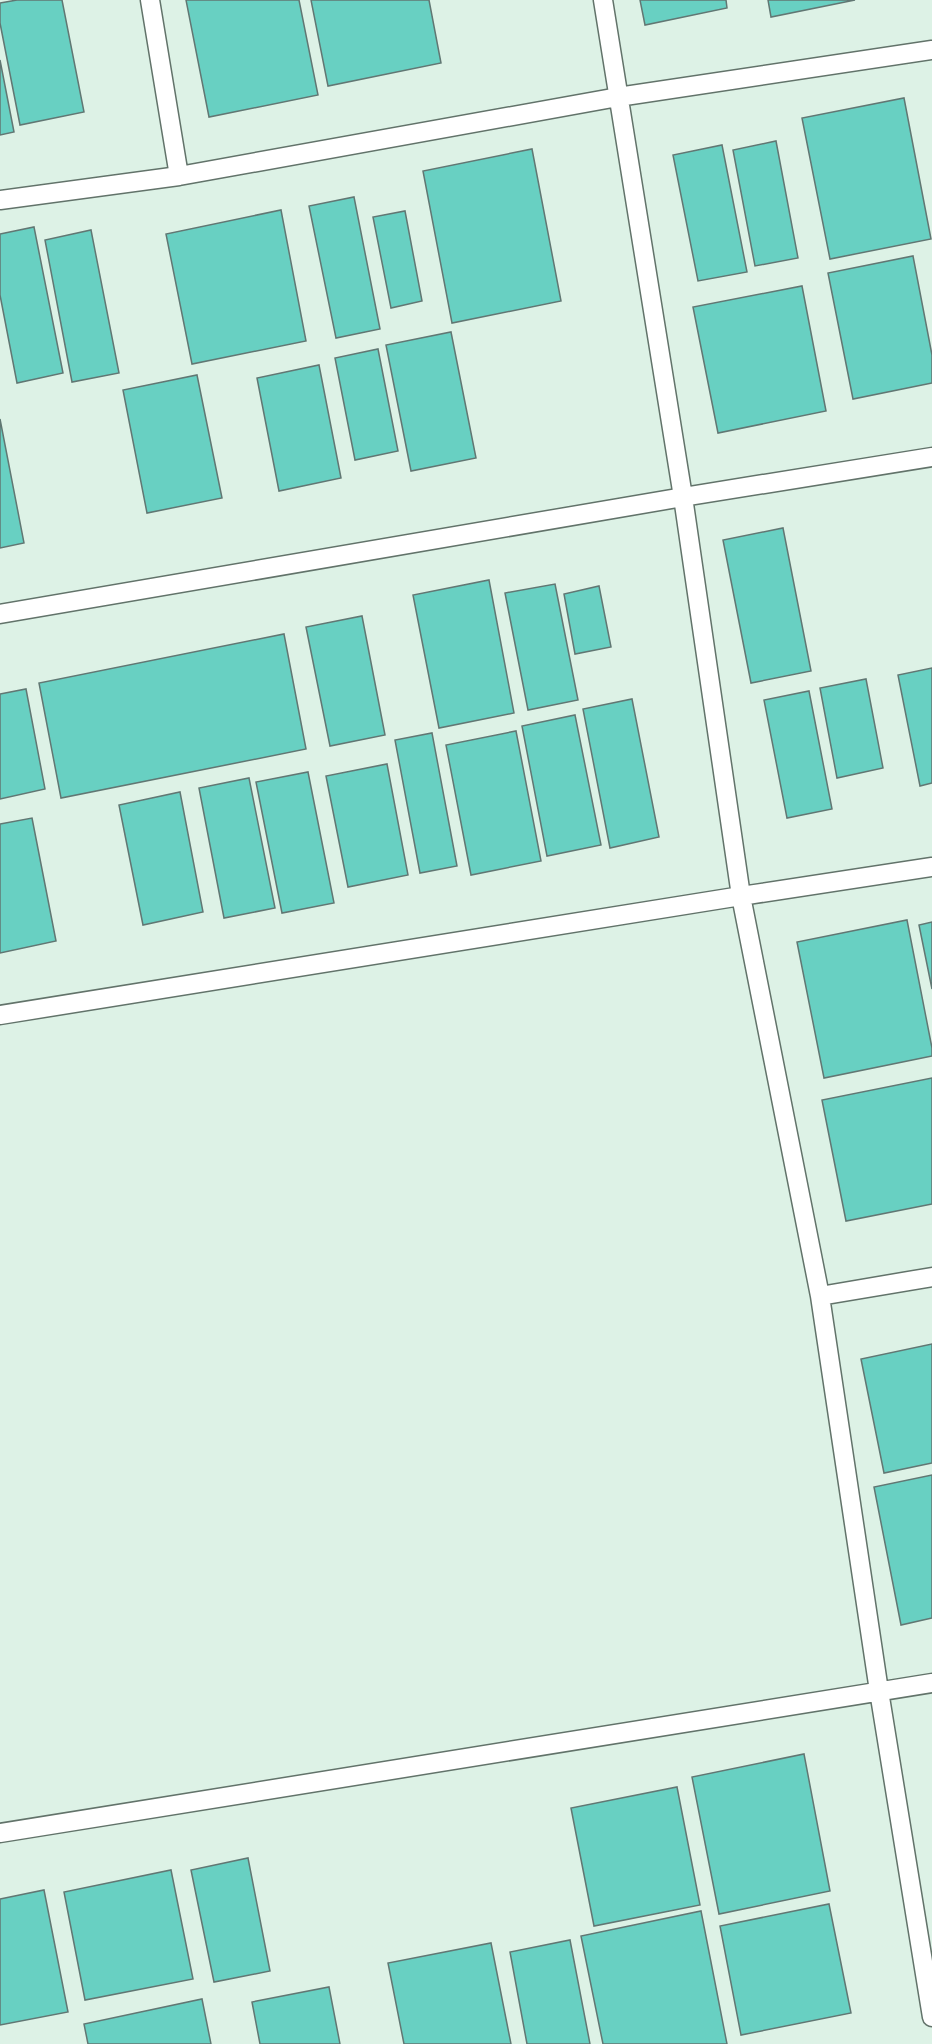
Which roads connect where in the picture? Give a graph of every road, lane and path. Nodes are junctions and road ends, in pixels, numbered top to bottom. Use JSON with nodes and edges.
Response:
{"nodes":[{"id":1,"x":150,"y":0,"type":"edge"},
{"id":2,"x":603,"y":0,"type":"edge"},
{"id":3,"x":932,"y":50,"type":"edge"},
{"id":4,"x":618,"y":97,"type":"junction"},
{"id":5,"x":179,"y":176,"type":"junction"},
{"id":6,"x":0,"y":200,"type":"edge"},
{"id":7,"x":932,"y":457,"type":"edge"},
{"id":8,"x":683,"y":497,"type":"junction"},
{"id":9,"x":0,"y":614,"type":"edge"},
{"id":10,"x":932,"y":867,"type":"edge"},
{"id":11,"x":741,"y":896,"type":"junction"},
{"id":12,"x":0,"y":1015,"type":"edge"},
{"id":13,"x":932,"y":1277,"type":"edge"},
{"id":14,"x":820,"y":1296,"type":"junction"},
{"id":15,"x":932,"y":1683,"type":"edge"},
{"id":16,"x":879,"y":1691,"type":"junction"},
{"id":17,"x":0,"y":1833,"type":"edge"},
{"id":18,"x":932,"y":2018,"type":"edge"}],
"edges":[{"from":1,"to":5,"type":"lane"},
{"from":2,"to":4,"type":"lane"},
{"from":3,"to":4,"type":"lane"},
{"from":4,"to":5,"type":"lane"},
{"from":4,"to":8,"type":"lane"},
{"from":5,"to":6,"type":"lane"},
{"from":7,"to":8,"type":"lane"},
{"from":8,"to":9,"type":"lane"},
{"from":8,"to":11,"type":"lane"},
{"from":10,"to":11,"type":"lane"},
{"from":11,"to":12,"type":"lane"},
{"from":11,"to":14,"type":"lane"},
{"from":13,"to":14,"type":"lane"},
{"from":14,"to":16,"type":"lane"},
{"from":15,"to":16,"type":"lane"},
{"from":16,"to":17,"type":"lane"},
{"from":16,"to":18,"type":"lane"}]}
